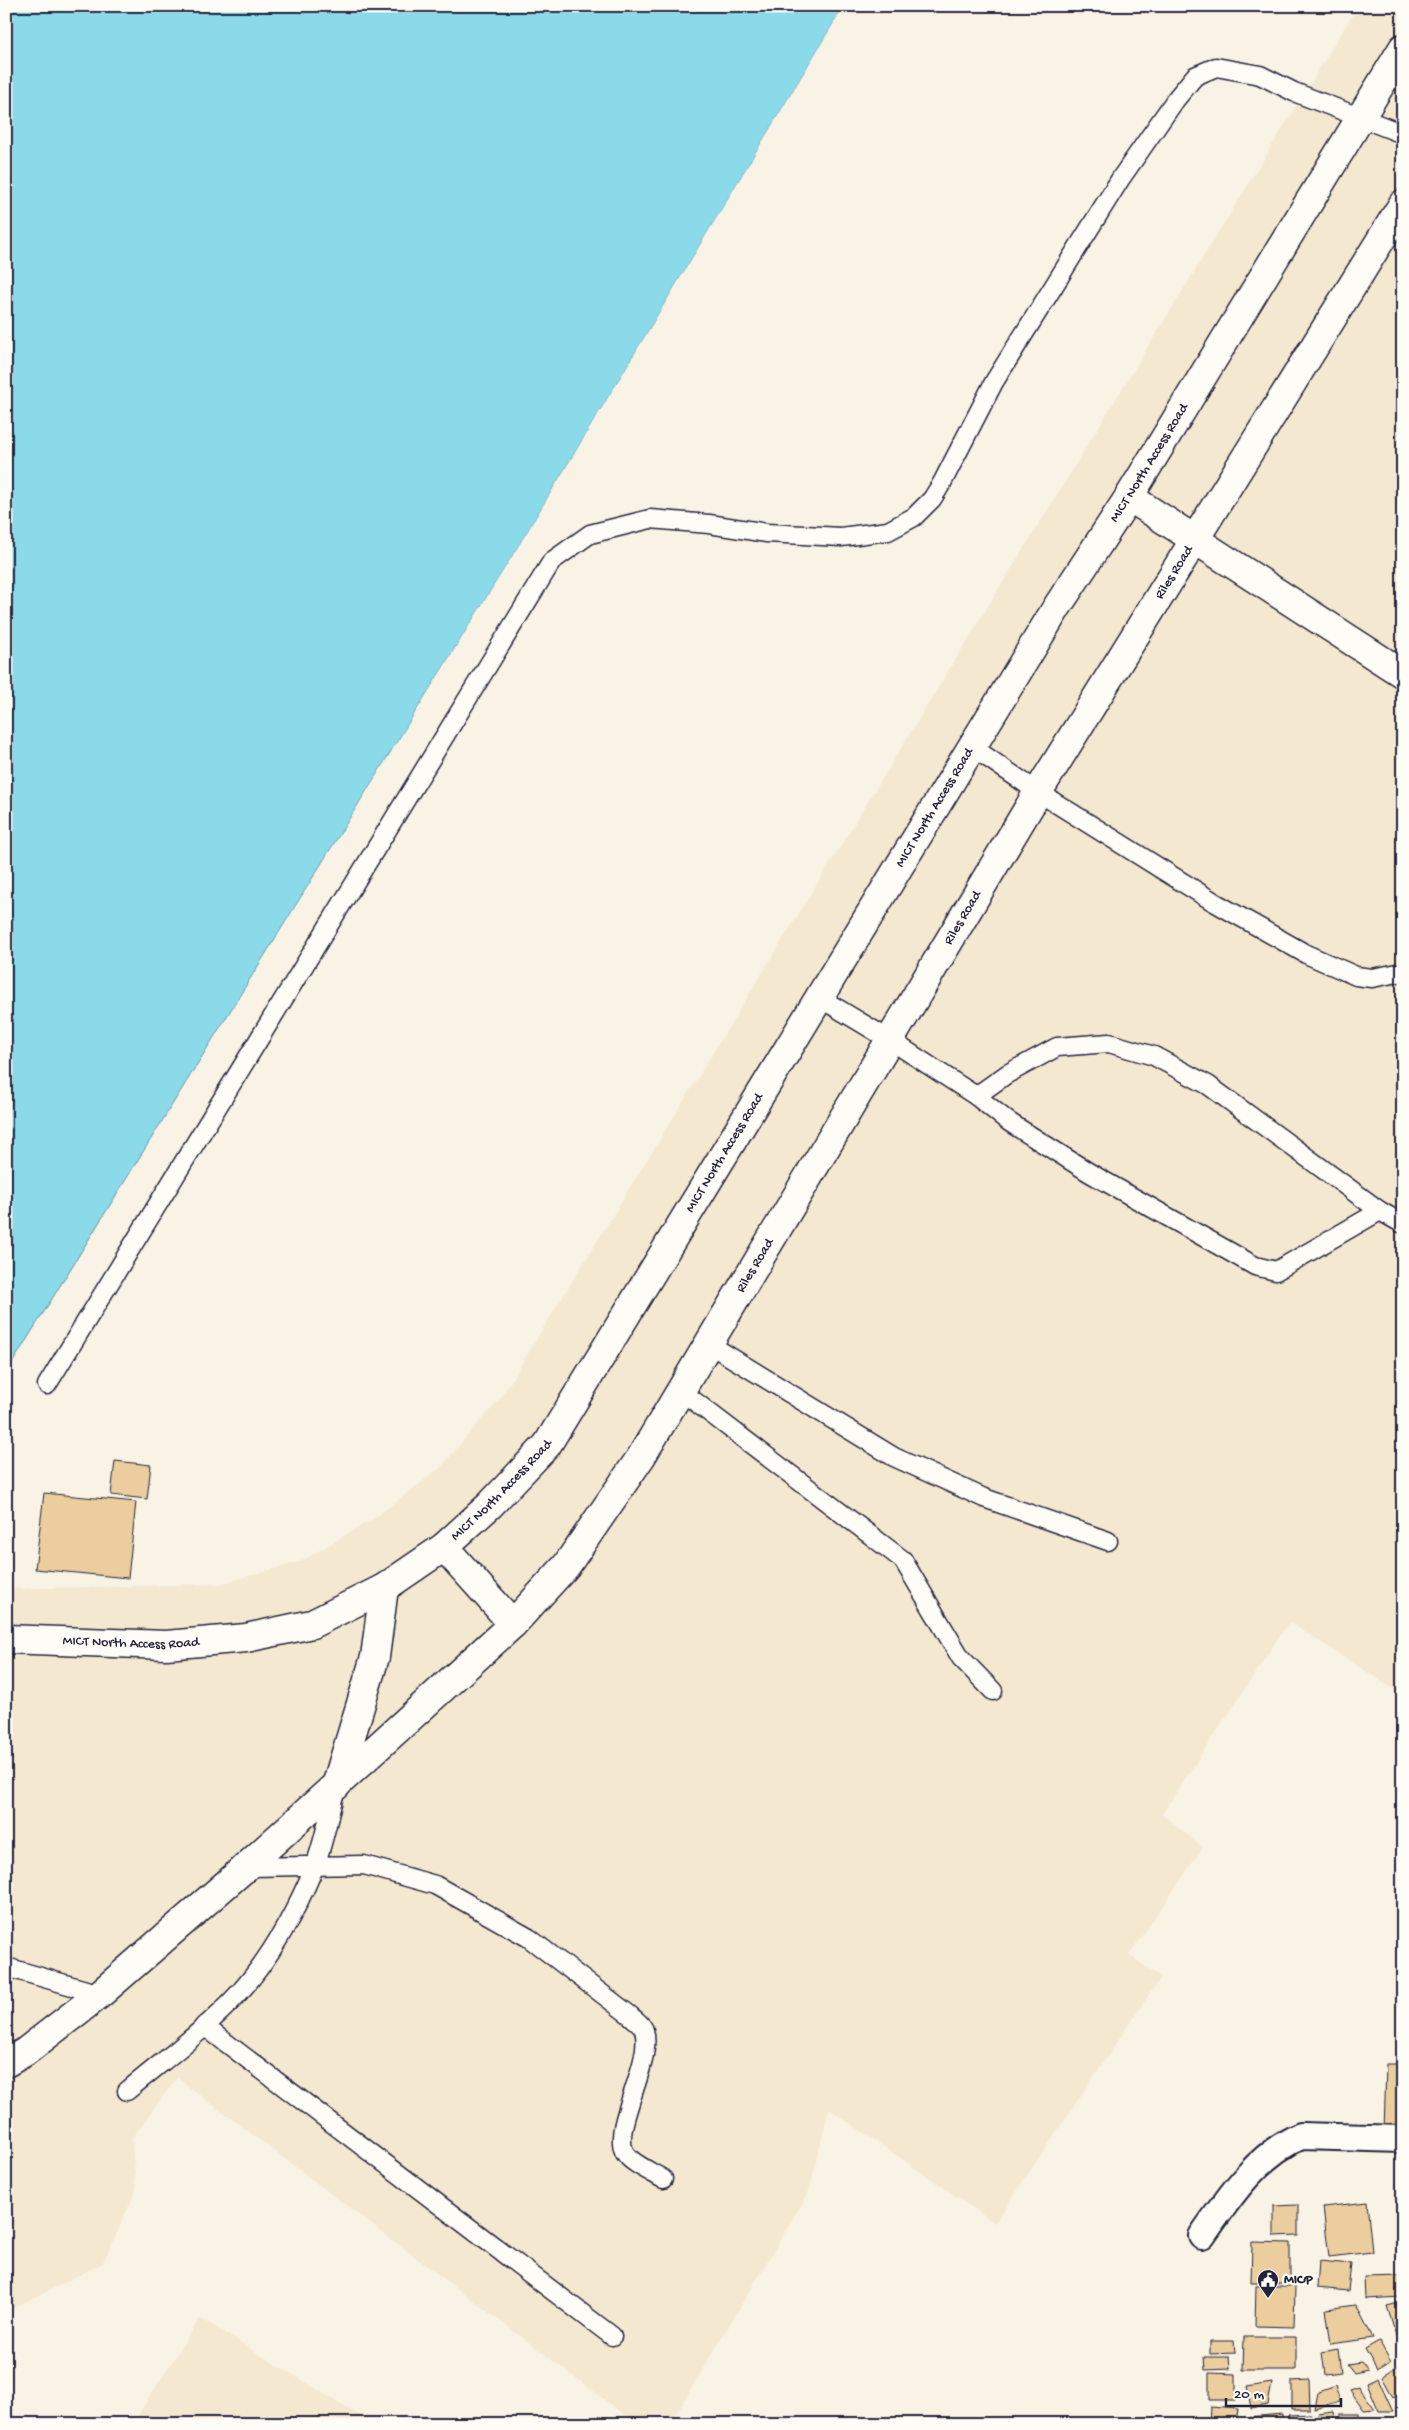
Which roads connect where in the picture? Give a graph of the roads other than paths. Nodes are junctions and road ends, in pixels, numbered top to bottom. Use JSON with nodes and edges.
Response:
{"nodes":[{"id":1,"x":1403,"y":48,"type":"edge"},
{"id":2,"x":1358,"y":118,"type":"junction"},
{"id":3,"x":1403,"y":134,"type":"edge"},
{"id":4,"x":1403,"y":204,"type":"edge"},
{"id":5,"x":1129,"y":497,"type":"junction"},
{"id":6,"x":1195,"y":539,"type":"junction"},
{"id":7,"x":1403,"y":674,"type":"edge"},
{"id":8,"x":972,"y":747,"type":"junction"},
{"id":9,"x":1038,"y":792,"type":"junction"},
{"id":10,"x":1403,"y":972,"type":"edge"},
{"id":11,"x":820,"y":998,"type":"junction"},
{"id":12,"x":890,"y":1040,"type":"junction"},
{"id":13,"x":976,"y":1096,"type":"junction"},
{"id":14,"x":1380,"y":1211,"type":"junction"},
{"id":15,"x":1403,"y":1224,"type":"edge"},
{"id":16,"x":709,"y":1344,"type":"junction"},
{"id":17,"x":47,"y":1385,"type":"dead end"},
{"id":18,"x":681,"y":1390,"type":"junction"},
{"id":19,"x":1108,"y":1541,"type":"dead end"},
{"id":20,"x":444,"y":1547,"type":"junction"},
{"id":21,"x":384,"y":1588,"type":"junction"},
{"id":22,"x":513,"y":1624,"type":"junction"},
{"id":23,"x":6,"y":1639,"type":"edge"},
{"id":24,"x":993,"y":1691,"type":"dead end"},
{"id":25,"x":336,"y":1788,"type":"junction"},
{"id":26,"x":315,"y":1866,"type":"junction"},
{"id":27,"x":246,"y":1868,"type":"junction"},
{"id":28,"x":6,"y":1967,"type":"edge"},
{"id":29,"x":100,"y":1994,"type":"junction"},
{"id":30,"x":204,"y":2026,"type":"junction"},
{"id":31,"x":6,"y":2063,"type":"edge"},
{"id":32,"x":127,"y":2091,"type":"dead end"},
{"id":33,"x":1403,"y":2139,"type":"edge"},
{"id":34,"x":663,"y":2179,"type":"dead end"},
{"id":35,"x":1202,"y":2236,"type":"dead end"},
{"id":36,"x":612,"y":2336,"type":"dead end"}],
"edges":[{"from":1,"to":2,"type":"street","name":"MICT North Access Road"},
{"from":2,"to":3,"type":"lane"},
{"from":2,"to":5,"type":"street","name":"MICT North Access Road"},
{"from":2,"to":17,"type":"lane"},
{"from":4,"to":6,"type":"street","name":"Riles Road"},
{"from":5,"to":6,"type":"street"},
{"from":5,"to":8,"type":"street","name":"MICT North Access Road"},
{"from":6,"to":7,"type":"street"},
{"from":6,"to":9,"type":"street","name":"Riles Road"},
{"from":8,"to":9,"type":"lane"},
{"from":8,"to":11,"type":"street","name":"MICT North Access Road"},
{"from":9,"to":10,"type":"lane"},
{"from":9,"to":12,"type":"street","name":"Riles Road"},
{"from":11,"to":12,"type":"lane"},
{"from":11,"to":20,"type":"street","name":"MICT North Access Road"},
{"from":12,"to":13,"type":"lane"},
{"from":12,"to":16,"type":"street","name":"Riles Road"},
{"from":13,"to":14,"type":"lane"},
{"from":13,"to":14,"type":"lane"},
{"from":14,"to":15,"type":"lane"},
{"from":16,"to":18,"type":"street","name":"Riles Road"},
{"from":16,"to":19,"type":"lane"},
{"from":18,"to":22,"type":"street","name":"Riles Road"},
{"from":18,"to":24,"type":"lane"},
{"from":20,"to":21,"type":"street","name":"MICT North Access Road"},
{"from":20,"to":22,"type":"street","name":"MICT North Access Road"},
{"from":21,"to":23,"type":"street","name":"MICT North Access Road"},
{"from":21,"to":25,"type":"street"},
{"from":22,"to":25,"type":"street","name":"Riles Road"},
{"from":25,"to":26,"type":"lane"},
{"from":25,"to":27,"type":"street","name":"Riles Road"},
{"from":26,"to":27,"type":"lane"},
{"from":26,"to":30,"type":"lane"},
{"from":26,"to":34,"type":"lane"},
{"from":27,"to":29,"type":"street","name":"Riles Road"},
{"from":28,"to":29,"type":"lane"},
{"from":29,"to":31,"type":"street","name":"Riles Road"},
{"from":30,"to":32,"type":"lane"},
{"from":30,"to":36,"type":"lane"},
{"from":33,"to":35,"type":"street"}]}
